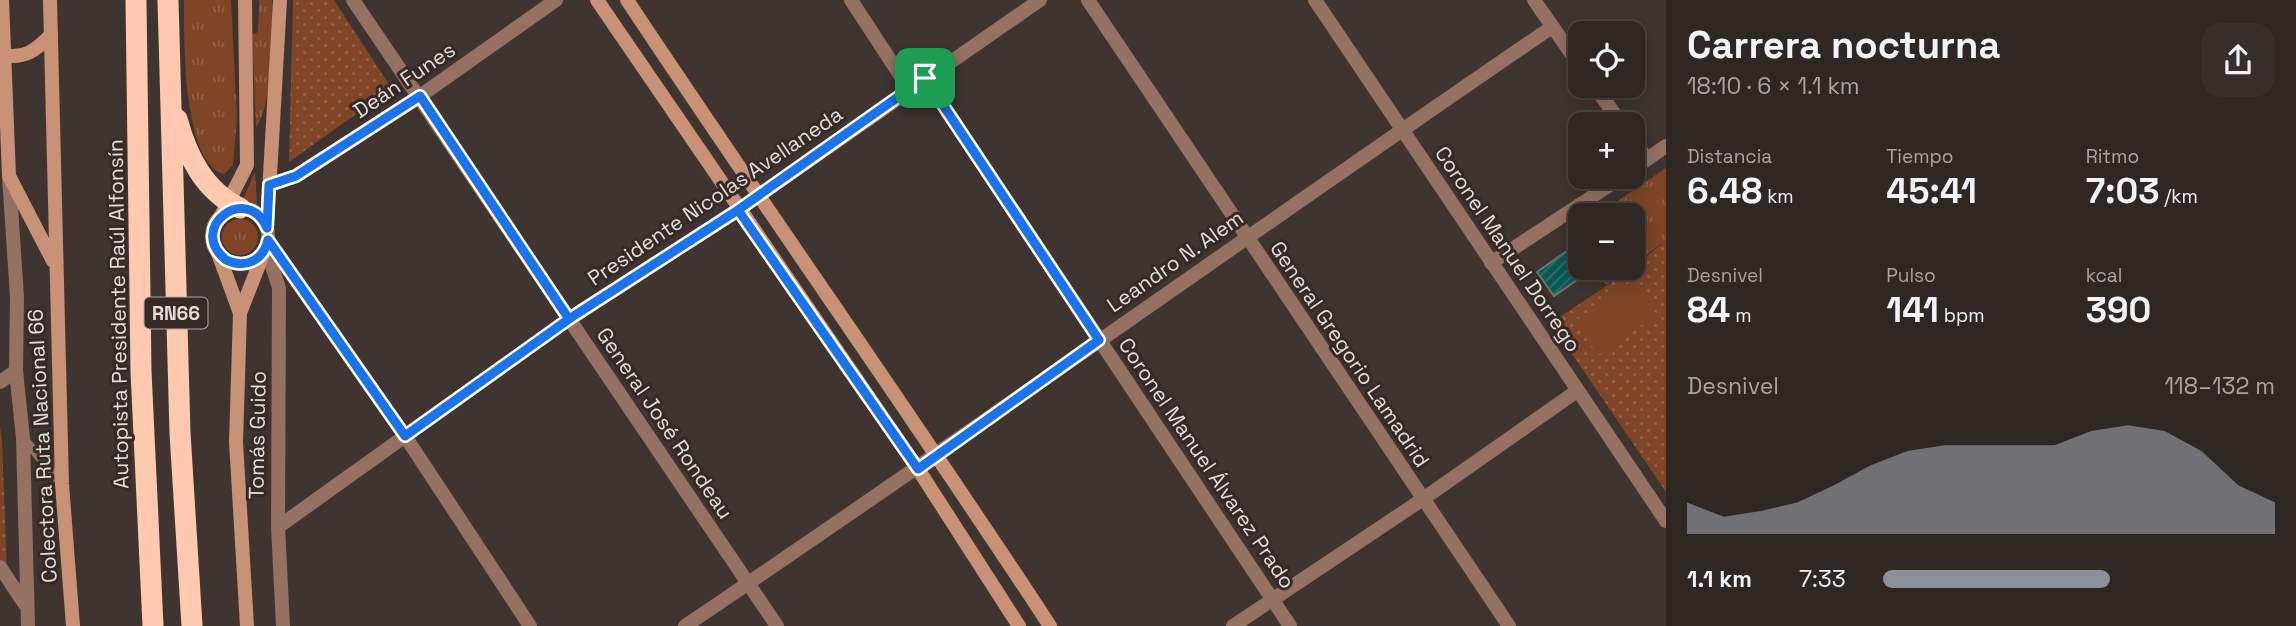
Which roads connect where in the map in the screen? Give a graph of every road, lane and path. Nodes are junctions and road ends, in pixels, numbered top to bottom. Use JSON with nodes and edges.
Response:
{"nodes":[{"id":1,"x":2,"y":0,"type":"edge"},
{"id":2,"x":50,"y":0,"type":"edge"},
{"id":3,"x":136,"y":0,"type":"edge"},
{"id":4,"x":168,"y":0,"type":"edge"},
{"id":5,"x":245,"y":0,"type":"edge"},
{"id":6,"x":280,"y":0,"type":"edge"},
{"id":7,"x":353,"y":0,"type":"edge"},
{"id":8,"x":556,"y":0,"type":"edge"},
{"id":9,"x":597,"y":0,"type":"edge"},
{"id":10,"x":627,"y":0,"type":"edge"},
{"id":11,"x":852,"y":0,"type":"edge"},
{"id":12,"x":1040,"y":0,"type":"edge"},
{"id":13,"x":1088,"y":0,"type":"edge"},
{"id":14,"x":1315,"y":0,"type":"edge"},
{"id":15,"x":1534,"y":0,"type":"edge"},
{"id":16,"x":1552,"y":27,"type":"junction"},
{"id":17,"x":51,"y":35,"type":"junction"},
{"id":18,"x":1568,"y":49,"type":"edge"},
{"id":19,"x":1,"y":56,"type":"edge"},
{"id":20,"x":925,"y":78,"type":"junction"},
{"id":21,"x":909,"y":89,"type":"junction"},
{"id":22,"x":169,"y":91,"type":"junction"},
{"id":23,"x":420,"y":96,"type":"junction"},
{"id":24,"x":1403,"y":129,"type":"junction"},
{"id":25,"x":1666,"y":146,"type":"edge"},
{"id":26,"x":1645,"y":156,"type":"edge"},
{"id":27,"x":1647,"y":159,"type":"joint"},
{"id":28,"x":9,"y":176,"type":"junction"},
{"id":29,"x":204,"y":180,"type":"junction"},
{"id":30,"x":242,"y":180,"type":"junction"},
{"id":31,"x":269,"y":185,"type":"junction"},
{"id":32,"x":1604,"y":189,"type":"edge"},
{"id":33,"x":758,"y":196,"type":"junction"},
{"id":34,"x":230,"y":209,"type":"junction"},
{"id":35,"x":738,"y":210,"type":"junction"},
{"id":36,"x":0,"y":214,"type":"edge"},
{"id":37,"x":12,"y":230,"type":"junction"},
{"id":38,"x":1245,"y":238,"type":"junction"},
{"id":39,"x":266,"y":242,"type":"junction"},
{"id":40,"x":218,"y":253,"type":"junction"},
{"id":41,"x":1490,"y":263,"type":"junction"},
{"id":42,"x":55,"y":264,"type":"junction"},
{"id":43,"x":240,"y":313,"type":"junction"},
{"id":44,"x":569,"y":319,"type":"junction"},
{"id":45,"x":1099,"y":340,"type":"junction"},
{"id":46,"x":16,"y":371,"type":"junction"},
{"id":47,"x":0,"y":382,"type":"edge"},
{"id":48,"x":1577,"y":391,"type":"junction"},
{"id":49,"x":405,"y":436,"type":"junction"},
{"id":50,"x":23,"y":438,"type":"junction"},
{"id":51,"x":938,"y":455,"type":"junction"},
{"id":52,"x":918,"y":469,"type":"junction"},
{"id":53,"x":62,"y":484,"type":"junction"},
{"id":54,"x":1423,"y":499,"type":"junction"},
{"id":55,"x":1666,"y":521,"type":"edge"},
{"id":56,"x":278,"y":527,"type":"junction"},
{"id":57,"x":0,"y":567,"type":"edge"},
{"id":58,"x":748,"y":584,"type":"junction"},
{"id":59,"x":1272,"y":598,"type":"junction"},
{"id":60,"x":25,"y":604,"type":"junction"},
{"id":61,"x":28,"y":626,"type":"edge"},
{"id":62,"x":73,"y":626,"type":"edge"},
{"id":63,"x":153,"y":626,"type":"edge"},
{"id":64,"x":192,"y":626,"type":"edge"},
{"id":65,"x":247,"y":626,"type":"edge"},
{"id":66,"x":284,"y":626,"type":"edge"},
{"id":67,"x":530,"y":626,"type":"edge"},
{"id":68,"x":685,"y":626,"type":"edge"},
{"id":69,"x":777,"y":626,"type":"edge"},
{"id":70,"x":1019,"y":626,"type":"edge"},
{"id":71,"x":1050,"y":626,"type":"edge"},
{"id":72,"x":1233,"y":626,"type":"edge"},
{"id":73,"x":1290,"y":626,"type":"edge"},
{"id":74,"x":1509,"y":626,"type":"edge"}],
"edges":[{"from":1,"to":19,"type":"street","name":"Colectora Ruta Nacional 66"},
{"from":2,"to":17,"type":"street","name":"Colectora Ruta Nacional 66"},
{"from":3,"to":63,"type":"highway","name":"Autopista Presidente Raúl Alfonsín","number":"RN66"},
{"from":4,"to":22,"type":"highway","number":"RN66"},
{"from":5,"to":30,"type":"street"},
{"from":6,"to":31,"type":"street"},
{"from":7,"to":23,"type":"street","name":"General José Rondeau"},
{"from":8,"to":23,"type":"street","name":"Deán Funes"},
{"from":9,"to":35,"type":"street"},
{"from":10,"to":33,"type":"street"},
{"from":11,"to":21,"type":"street"},
{"from":12,"to":20,"type":"street","name":"Presidente Nicolas Avellaneda"},
{"from":13,"to":38,"type":"street","name":"General Gregorio Lamadrid"},
{"from":14,"to":24,"type":"street","name":"Coronel Manuel Dorrego"},
{"from":15,"to":16,"type":"street"},
{"from":16,"to":18,"type":"street"},
{"from":16,"to":24,"type":"street","name":"Leandro N. Alem"},
{"from":17,"to":19,"type":"street"},
{"from":17,"to":42,"type":"street","name":"Colectora Ruta Nacional 66"},
{"from":19,"to":28,"type":"street","name":"Colectora Ruta Nacional 66"},
{"from":20,"to":21,"type":"street","name":"Presidente Nicolas Avellaneda"},
{"from":20,"to":45,"type":"street","name":"Coronel Manuel Álvarez Prado"},
{"from":21,"to":33,"type":"street","name":"Presidente Nicolas Avellaneda"},
{"from":22,"to":29,"type":"highway"},
{"from":22,"to":64,"type":"highway","number":"RN66"},
{"from":23,"to":31,"type":"street","name":"Deán Funes"},
{"from":23,"to":44,"type":"street","name":"General José Rondeau"},
{"from":24,"to":38,"type":"street","name":"Leandro N. Alem"},
{"from":24,"to":41,"type":"street","name":"Coronel Manuel Dorrego"},
{"from":25,"to":27,"type":"street"},
{"from":26,"to":27,"type":"street"},
{"from":28,"to":37,"type":"street"},
{"from":28,"to":42,"type":"street","name":"Colectora Ruta Nacional 66"},
{"from":29,"to":30,"type":"street"},
{"from":29,"to":34,"type":"highway"},
{"from":30,"to":34,"type":"street"},
{"from":31,"to":39,"type":"street"},
{"from":32,"to":41,"type":"street"},
{"from":33,"to":35,"type":"street","name":"Presidente Nicolas Avellaneda"},
{"from":33,"to":51,"type":"street"},
{"from":34,"to":39,"type":"street"},
{"from":34,"to":40,"type":"street"},
{"from":35,"to":44,"type":"street","name":"Presidente Nicolas Avellaneda"},
{"from":35,"to":52,"type":"street"},
{"from":36,"to":37,"type":"street"},
{"from":37,"to":46,"type":"street"},
{"from":38,"to":45,"type":"street","name":"Leandro N. Alem"},
{"from":38,"to":54,"type":"street","name":"General Gregorio Lamadrid"},
{"from":39,"to":40,"type":"street"},
{"from":39,"to":43,"type":"street"},
{"from":39,"to":49,"type":"street"},
{"from":39,"to":56,"type":"street","name":"Tomás Guido"},
{"from":40,"to":43,"type":"street"},
{"from":41,"to":48,"type":"street","name":"Coronel Manuel Dorrego"},
{"from":42,"to":53,"type":"street","name":"Colectora Ruta Nacional 66"},
{"from":43,"to":65,"type":"street"},
{"from":44,"to":49,"type":"street","name":"Presidente Nicolas Avellaneda"},
{"from":44,"to":58,"type":"street","name":"General José Rondeau"},
{"from":45,"to":51,"type":"street","name":"Leandro N. Alem"},
{"from":45,"to":59,"type":"street","name":"Coronel Manuel Álvarez Prado"},
{"from":46,"to":47,"type":"street"},
{"from":46,"to":50,"type":"street"},
{"from":48,"to":54,"type":"street"},
{"from":48,"to":55,"type":"street","name":"Coronel Manuel Dorrego"},
{"from":49,"to":56,"type":"street","name":"Presidente Nicolas Avellaneda"},
{"from":49,"to":67,"type":"street"},
{"from":50,"to":53,"type":"lane"},
{"from":50,"to":60,"type":"street"},
{"from":51,"to":52,"type":"street","name":"Leandro N. Alem"},
{"from":51,"to":71,"type":"street"},
{"from":52,"to":58,"type":"street","name":"Leandro N. Alem"},
{"from":52,"to":70,"type":"street"},
{"from":53,"to":62,"type":"street","name":"Colectora Ruta Nacional 66"},
{"from":54,"to":59,"type":"street"},
{"from":54,"to":74,"type":"street","name":"General Gregorio Lamadrid"},
{"from":56,"to":66,"type":"street","name":"Tomás Guido"},
{"from":57,"to":60,"type":"street"},
{"from":58,"to":68,"type":"street","name":"Leandro N. Alem"},
{"from":58,"to":69,"type":"street","name":"General José Rondeau"},
{"from":59,"to":72,"type":"street"},
{"from":59,"to":73,"type":"street","name":"Coronel Manuel Álvarez Prado"},
{"from":60,"to":61,"type":"street"}]}
